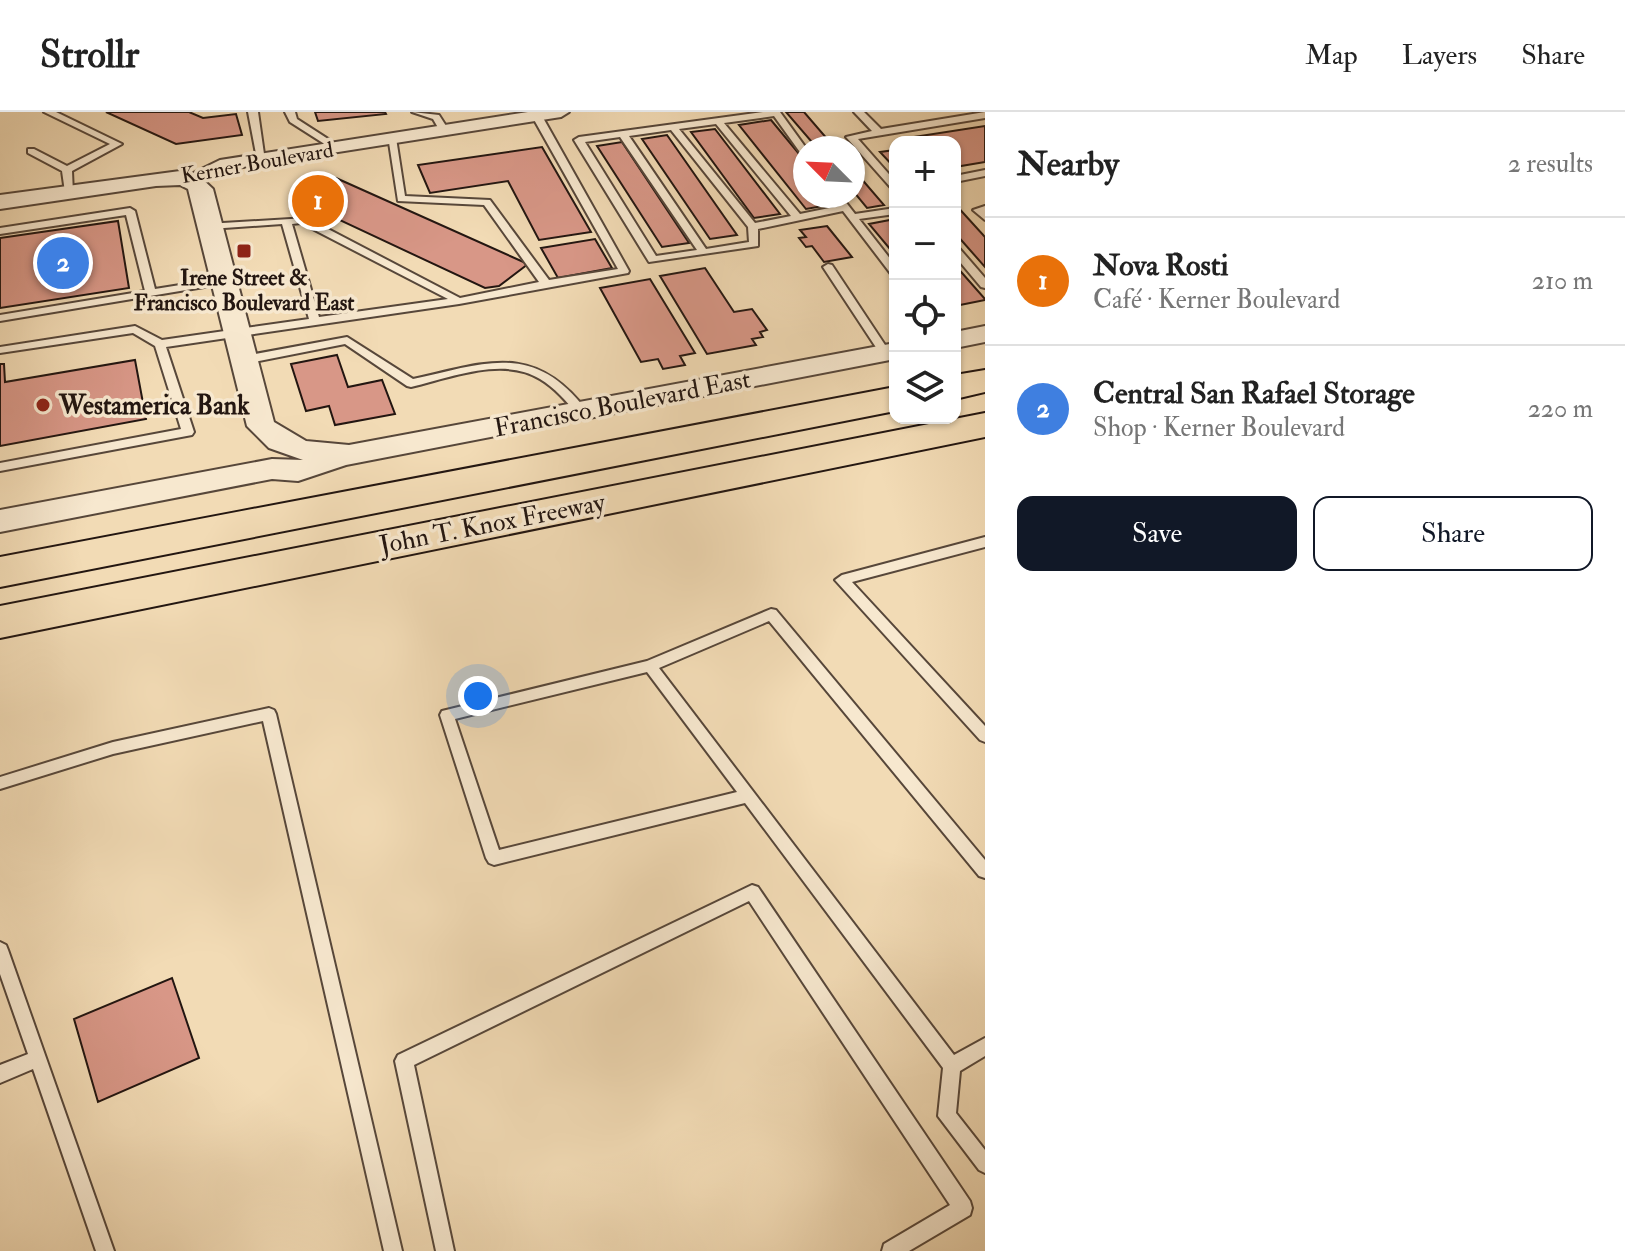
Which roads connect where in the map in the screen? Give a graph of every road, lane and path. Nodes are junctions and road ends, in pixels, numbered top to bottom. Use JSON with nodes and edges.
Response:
{"nodes":[{"id":1,"x":49,"y":112,"type":"edge"},
{"id":2,"x":253,"y":112,"type":"edge"},
{"id":3,"x":290,"y":112,"type":"edge"},
{"id":4,"x":417,"y":112,"type":"edge"},
{"id":5,"x":561,"y":112,"type":"edge"},
{"id":6,"x":859,"y":112,"type":"edge"},
{"id":7,"x":924,"y":112,"type":"edge"},
{"id":8,"x":985,"y":115,"type":"edge"},
{"id":9,"x":537,"y":116,"type":"junction"},
{"id":10,"x":440,"y":119,"type":"edge"},
{"id":11,"x":718,"y":121,"type":"junction"},
{"id":12,"x":935,"y":123,"type":"junction"},
{"id":13,"x":673,"y":127,"type":"junction"},
{"id":14,"x":879,"y":133,"type":"junction"},
{"id":15,"x":623,"y":134,"type":"junction"},
{"id":16,"x":793,"y":136,"type":"edge"},
{"id":17,"x":391,"y":138,"type":"junction"},
{"id":18,"x":337,"y":148,"type":"junction"},
{"id":19,"x":31,"y":151,"type":"dead end"},
{"id":20,"x":262,"y":159,"type":"junction"},
{"id":21,"x":985,"y":173,"type":"edge"},
{"id":22,"x":961,"y":178,"type":"edge"},
{"id":23,"x":188,"y":180,"type":"junction"},
{"id":24,"x":889,"y":180,"type":"edge"},
{"id":25,"x":68,"y":181,"type":"junction"},
{"id":26,"x":0,"y":202,"type":"edge"},
{"id":27,"x":845,"y":208,"type":"edge"},
{"id":28,"x":985,"y":209,"type":"edge"},
{"id":29,"x":889,"y":211,"type":"edge"},
{"id":30,"x":848,"y":212,"type":"junction"},
{"id":31,"x":985,"y":217,"type":"edge"},
{"id":32,"x":798,"y":218,"type":"junction"},
{"id":33,"x":286,"y":221,"type":"junction"},
{"id":34,"x":210,"y":226,"type":"junction"},
{"id":35,"x":753,"y":227,"type":"junction"},
{"id":36,"x":0,"y":231,"type":"edge"},
{"id":37,"x":703,"y":252,"type":"junction"},
{"id":38,"x":961,"y":257,"type":"edge"},
{"id":39,"x":889,"y":264,"type":"edge"},
{"id":40,"x":828,"y":267,"type":"dead end"},
{"id":41,"x":224,"y":281,"type":"junction"},
{"id":42,"x":546,"y":284,"type":"junction"},
{"id":43,"x":985,"y":285,"type":"edge"},
{"id":44,"x":151,"y":294,"type":"junction"},
{"id":45,"x":459,"y":301,"type":"junction"},
{"id":46,"x":0,"y":318,"type":"edge"},
{"id":47,"x":315,"y":321,"type":"junction"},
{"id":48,"x":237,"y":332,"type":"junction"},
{"id":49,"x":985,"y":334,"type":"edge"},
{"id":50,"x":961,"y":339,"type":"edge"},
{"id":51,"x":160,"y":344,"type":"junction"},
{"id":52,"x":0,"y":350,"type":"edge"},
{"id":53,"x":889,"y":351,"type":"edge"},
{"id":54,"x":889,"y":352,"type":"edge"},
{"id":55,"x":244,"y":360,"type":"junction"},
{"id":56,"x":985,"y":381,"type":"edge"},
{"id":57,"x":961,"y":386,"type":"edge"},
{"id":58,"x":889,"y":400,"type":"edge"},
{"id":59,"x":581,"y":411,"type":"junction"},
{"id":60,"x":985,"y":425,"type":"edge"},
{"id":61,"x":261,"y":426,"type":"junction"},
{"id":62,"x":349,"y":455,"type":"junction"},
{"id":63,"x":0,"y":467,"type":"edge"},
{"id":64,"x":272,"y":469,"type":"junction"},
{"id":65,"x":0,"y":521,"type":"edge"},
{"id":66,"x":985,"y":542,"type":"edge"},
{"id":67,"x":0,"y":572,"type":"edge"},
{"id":68,"x":0,"y":622,"type":"edge"},
{"id":69,"x":650,"y":666,"type":"junction"},
{"id":70,"x":985,"y":736,"type":"edge"},
{"id":71,"x":0,"y":783,"type":"edge"},
{"id":72,"x":748,"y":796,"type":"junction"},
{"id":73,"x":985,"y":871,"type":"edge"},
{"id":74,"x":0,"y":950,"type":"edge"},
{"id":75,"x":985,"y":1046,"type":"edge"},
{"id":76,"x":38,"y":1058,"type":"junction"},
{"id":77,"x":952,"y":1066,"type":"junction"},
{"id":78,"x":0,"y":1074,"type":"edge"},
{"id":79,"x":985,"y":1164,"type":"edge"},
{"id":80,"x":105,"y":1251,"type":"edge"},
{"id":81,"x":393,"y":1251,"type":"edge"},
{"id":82,"x":445,"y":1251,"type":"edge"},
{"id":83,"x":891,"y":1251,"type":"edge"}],
"edges":[{"from":1,"to":25,"type":"lane"},
{"from":2,"to":20,"type":"lane"},
{"from":3,"to":18,"type":"lane"},
{"from":4,"to":10,"type":"lane"},
{"from":5,"to":9,"type":"street","name":"Kerner Boulevard"},
{"from":6,"to":14,"type":"lane"},
{"from":7,"to":12,"type":"lane"},
{"from":8,"to":12,"type":"lane"},
{"from":9,"to":10,"type":"street","name":"Kerner Boulevard"},
{"from":9,"to":42,"type":"lane"},
{"from":10,"to":17,"type":"street","name":"Kerner Boulevard"},
{"from":11,"to":13,"type":"lane"},
{"from":11,"to":16,"type":"lane"},
{"from":11,"to":32,"type":"lane"},
{"from":12,"to":14,"type":"lane"},
{"from":13,"to":15,"type":"lane"},
{"from":13,"to":35,"type":"lane"},
{"from":14,"to":24,"type":"lane"},
{"from":15,"to":37,"type":"lane"},
{"from":15,"to":37,"type":"lane"},
{"from":17,"to":18,"type":"street","name":"Kerner Boulevard"},
{"from":17,"to":42,"type":"lane"},
{"from":18,"to":20,"type":"street","name":"Kerner Boulevard"},
{"from":19,"to":25,"type":"lane"},
{"from":20,"to":23,"type":"street","name":"Kerner Boulevard"},
{"from":21,"to":22,"type":"lane"},
{"from":23,"to":25,"type":"street","name":"Kerner Boulevard"},
{"from":23,"to":34,"type":"street"},
{"from":25,"to":26,"type":"street","name":"Kerner Boulevard"},
{"from":27,"to":30,"type":"lane"},
{"from":28,"to":31,"type":"lane"},
{"from":29,"to":30,"type":"lane"},
{"from":30,"to":32,"type":"lane"},
{"from":30,"to":39,"type":"lane"},
{"from":32,"to":35,"type":"lane"},
{"from":33,"to":34,"type":"lane"},
{"from":33,"to":45,"type":"lane"},
{"from":33,"to":47,"type":"lane"},
{"from":34,"to":41,"type":"street"},
{"from":35,"to":37,"type":"lane"},
{"from":36,"to":44,"type":"lane"},
{"from":38,"to":43,"type":"lane"},
{"from":40,"to":53,"type":"lane"},
{"from":41,"to":44,"type":"lane"},
{"from":41,"to":48,"type":"street"},
{"from":42,"to":45,"type":"lane"},
{"from":44,"to":46,"type":"lane"},
{"from":45,"to":47,"type":"lane"},
{"from":47,"to":48,"type":"lane"},
{"from":48,"to":51,"type":"lane"},
{"from":48,"to":55,"type":"street"},
{"from":49,"to":50,"type":"street"},
{"from":51,"to":52,"type":"lane"},
{"from":51,"to":63,"type":"lane"},
{"from":54,"to":59,"type":"street","name":"Francisco Boulevard East"},
{"from":55,"to":59,"type":"lane"},
{"from":55,"to":61,"type":"street"},
{"from":56,"to":57,"type":"highway"},
{"from":58,"to":67,"type":"highway","name":"John T. Knox Freeway"},
{"from":59,"to":62,"type":"street","name":"Francisco Boulevard East"},
{"from":60,"to":68,"type":"highway","name":"John T. Knox Freeway"},
{"from":61,"to":62,"type":"street","name":"Francisco Boulevard East"},
{"from":61,"to":64,"type":"street"},
{"from":62,"to":64,"type":"street","name":"Francisco Boulevard East"},
{"from":64,"to":65,"type":"street","name":"Francisco Boulevard East"},
{"from":66,"to":70,"type":"lane"},
{"from":69,"to":72,"type":"lane"},
{"from":69,"to":72,"type":"lane"},
{"from":69,"to":73,"type":"lane"},
{"from":71,"to":81,"type":"lane"},
{"from":72,"to":77,"type":"lane"},
{"from":74,"to":76,"type":"lane"},
{"from":75,"to":77,"type":"lane"},
{"from":76,"to":78,"type":"lane"},
{"from":76,"to":80,"type":"lane"},
{"from":77,"to":79,"type":"lane"},
{"from":82,"to":83,"type":"lane"}]}
